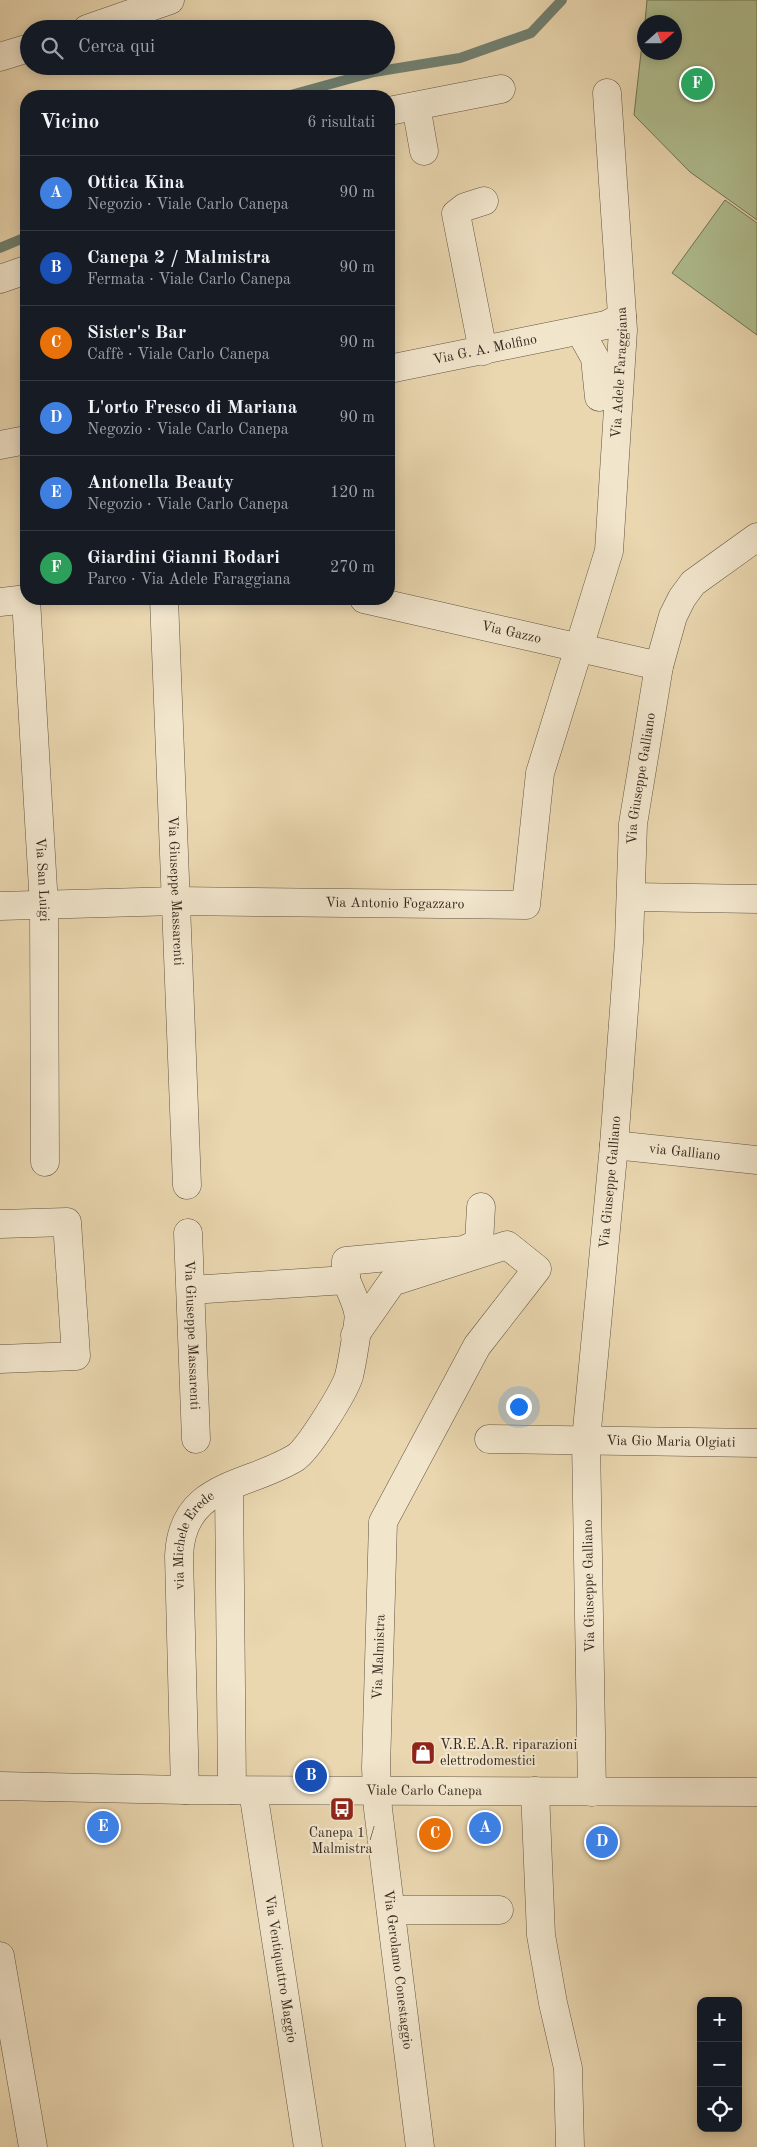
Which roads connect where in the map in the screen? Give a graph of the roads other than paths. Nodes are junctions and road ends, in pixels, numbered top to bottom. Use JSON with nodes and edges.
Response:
{"nodes":[{"id":1,"x":170,"y":0,"type":"edge"},
{"id":2,"x":113,"y":20,"type":"edge"},
{"id":3,"x":20,"y":51,"type":"edge"},
{"id":4,"x":0,"y":57,"type":"edge"},
{"id":5,"x":501,"y":89,"type":"dead end"},
{"id":6,"x":607,"y":93,"type":"dead end"},
{"id":7,"x":416,"y":106,"type":"junction"},
{"id":8,"x":395,"y":110,"type":"edge"},
{"id":9,"x":424,"y":150,"type":"dead end"},
{"id":10,"x":484,"y":201,"type":"dead end"},
{"id":11,"x":20,"y":272,"type":"edge"},
{"id":12,"x":0,"y":279,"type":"edge"},
{"id":13,"x":623,"y":323,"type":"junction"},
{"id":14,"x":580,"y":330,"type":"junction"},
{"id":15,"x":483,"y":351,"type":"junction"},
{"id":16,"x":395,"y":368,"type":"edge"},
{"id":17,"x":599,"y":397,"type":"dead end"},
{"id":18,"x":20,"y":441,"type":"edge"},
{"id":19,"x":0,"y":445,"type":"edge"},
{"id":20,"x":753,"y":542,"type":"edge"},
{"id":21,"x":17,"y":600,"type":"edge"},
{"id":22,"x":164,"y":605,"type":"edge"},
{"id":23,"x":391,"y":605,"type":"edge"},
{"id":24,"x":579,"y":647,"type":"junction"},
{"id":25,"x":659,"y":666,"type":"junction"},
{"id":26,"x":631,"y":897,"type":"junction"},
{"id":27,"x":757,"y":899,"type":"edge"},
{"id":28,"x":176,"y":902,"type":"junction"},
{"id":29,"x":0,"y":906,"type":"edge"},
{"id":30,"x":44,"y":906,"type":"junction"},
{"id":31,"x":614,"y":1145,"type":"junction"},
{"id":32,"x":757,"y":1160,"type":"edge"},
{"id":33,"x":45,"y":1162,"type":"dead end"},
{"id":34,"x":187,"y":1185,"type":"dead end"},
{"id":35,"x":481,"y":1207,"type":"dead end"},
{"id":36,"x":0,"y":1224,"type":"edge"},
{"id":37,"x":188,"y":1233,"type":"dead end"},
{"id":38,"x":346,"y":1280,"type":"junction"},
{"id":39,"x":191,"y":1290,"type":"junction"},
{"id":40,"x":355,"y":1335,"type":"junction"},
{"id":41,"x":0,"y":1360,"type":"edge"},
{"id":42,"x":196,"y":1439,"type":"dead end"},
{"id":43,"x":489,"y":1439,"type":"dead end"},
{"id":44,"x":586,"y":1440,"type":"junction"},
{"id":45,"x":757,"y":1444,"type":"edge"},
{"id":46,"x":229,"y":1487,"type":"junction"},
{"id":47,"x":383,"y":1522,"type":"joint"},
{"id":48,"x":0,"y":1786,"type":"edge"},
{"id":49,"x":186,"y":1790,"type":"junction"},
{"id":50,"x":242,"y":1790,"type":"junction"},
{"id":51,"x":378,"y":1791,"type":"junction"},
{"id":52,"x":535,"y":1791,"type":"junction"},
{"id":53,"x":592,"y":1792,"type":"junction"},
{"id":54,"x":757,"y":1792,"type":"edge"},
{"id":55,"x":391,"y":1910,"type":"junction"},
{"id":56,"x":499,"y":1910,"type":"dead end"},
{"id":57,"x":0,"y":1956,"type":"edge"},
{"id":58,"x":33,"y":2147,"type":"edge"},
{"id":59,"x":308,"y":2147,"type":"edge"},
{"id":60,"x":420,"y":2147,"type":"edge"},
{"id":61,"x":570,"y":2147,"type":"edge"}],
"edges":[{"from":1,"to":2,"type":"street"},
{"from":3,"to":4,"type":"street"},
{"from":5,"to":7,"type":"street"},
{"from":6,"to":13,"type":"street","name":"Via Adele Faraggiana"},
{"from":7,"to":8,"type":"street"},
{"from":7,"to":9,"type":"street"},
{"from":10,"to":15,"type":"street"},
{"from":11,"to":12,"type":"street"},
{"from":13,"to":14,"type":"street","name":"Via G. A. Molfino"},
{"from":13,"to":24,"type":"street","name":"Via Adele Faraggiana"},
{"from":14,"to":15,"type":"street","name":"Via G. A. Molfino"},
{"from":14,"to":17,"type":"street"},
{"from":15,"to":16,"type":"street","name":"Via G. A. Molfino"},
{"from":18,"to":19,"type":"street"},
{"from":20,"to":25,"type":"street","name":"Via Giuseppe Galliano"},
{"from":21,"to":30,"type":"street","name":"Via San Luigi"},
{"from":22,"to":28,"type":"street","name":"Via Giuseppe Massarenti"},
{"from":23,"to":24,"type":"street","name":"Via Gazzo"},
{"from":24,"to":25,"type":"street","name":"Via Gazzo"},
{"from":24,"to":28,"type":"street","name":"Via Antonio Fogazzaro"},
{"from":25,"to":26,"type":"street","name":"Via Giuseppe Galliano"},
{"from":26,"to":27,"type":"street"},
{"from":26,"to":31,"type":"street","name":"Via Giuseppe Galliano"},
{"from":28,"to":30,"type":"street","name":"Via Antonio Fogazzaro"},
{"from":28,"to":34,"type":"street","name":"Via Giuseppe Massarenti"},
{"from":29,"to":30,"type":"street","name":"Via Antonio Fogazzaro"},
{"from":30,"to":33,"type":"street","name":"Via San Luigi"},
{"from":31,"to":32,"type":"street","name":"via Galliano"},
{"from":31,"to":44,"type":"street","name":"Via Giuseppe Galliano"},
{"from":35,"to":38,"type":"street"},
{"from":36,"to":41,"type":"street"},
{"from":37,"to":39,"type":"street","name":"Via Giuseppe Massarenti"},
{"from":38,"to":39,"type":"street"},
{"from":38,"to":40,"type":"street","name":"via Michele Erede"},
{"from":39,"to":42,"type":"street","name":"Via Giuseppe Massarenti"},
{"from":40,"to":46,"type":"street","name":"via Michele Erede"},
{"from":40,"to":47,"type":"street","name":"via Michele Erede"},
{"from":43,"to":44,"type":"street","name":"Via Gio Maria Olgiati"},
{"from":44,"to":45,"type":"street","name":"Via Gio Maria Olgiati"},
{"from":44,"to":53,"type":"street","name":"Via Giuseppe Galliano"},
{"from":46,"to":49,"type":"street","name":"via Michele Erede"},
{"from":46,"to":50,"type":"street","name":"Via Ventiquattro Maggio"},
{"from":47,"to":51,"type":"street","name":"Via Malmistra"},
{"from":48,"to":49,"type":"street","name":"Viale Carlo Canepa"},
{"from":49,"to":50,"type":"street","name":"Viale Carlo Canepa"},
{"from":50,"to":51,"type":"street","name":"Viale Carlo Canepa"},
{"from":50,"to":59,"type":"street","name":"Via Ventiquattro Maggio"},
{"from":51,"to":52,"type":"street","name":"Viale Carlo Canepa"},
{"from":51,"to":55,"type":"street","name":"Via Gerolamo Conestaggio"},
{"from":52,"to":53,"type":"street","name":"Viale Carlo Canepa"},
{"from":52,"to":61,"type":"street"},
{"from":53,"to":54,"type":"street","name":"Viale Carlo Canepa"},
{"from":55,"to":56,"type":"street"},
{"from":55,"to":60,"type":"street","name":"Via Gerolamo Conestaggio"},
{"from":57,"to":58,"type":"street"}]}
